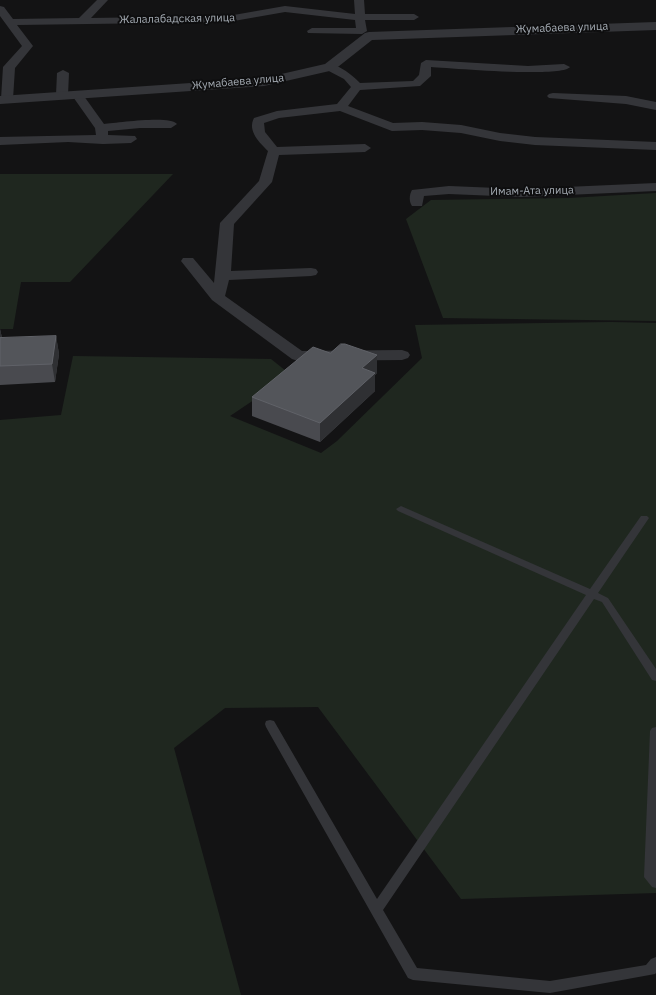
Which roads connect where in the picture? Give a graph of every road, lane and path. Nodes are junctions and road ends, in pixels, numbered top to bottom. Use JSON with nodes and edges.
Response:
{"nodes":[{"id":1,"x":104,"y":0,"type":"edge"},
{"id":2,"x":359,"y":0,"type":"edge"},
{"id":3,"x":0,"y":9,"type":"edge"},
{"id":4,"x":359,"y":16,"type":"junction"},
{"id":5,"x":414,"y":17,"type":"dead end"},
{"id":6,"x":83,"y":20,"type":"junction"},
{"id":7,"x":14,"y":25,"type":"junction"},
{"id":8,"x":656,"y":26,"type":"edge"},
{"id":9,"x":0,"y":30,"type":"edge"},
{"id":10,"x":312,"y":31,"type":"dead end"},
{"id":11,"x":366,"y":34,"type":"junction"},
{"id":12,"x":329,"y":67,"type":"junction"},
{"id":13,"x":564,"y":67,"type":"dead end"},
{"id":14,"x":63,"y":73,"type":"dead end"},
{"id":15,"x":357,"y":87,"type":"junction"},
{"id":16,"x":77,"y":94,"type":"junction"},
{"id":17,"x":62,"y":96,"type":"junction"},
{"id":18,"x":553,"y":96,"type":"dead end"},
{"id":19,"x":4,"y":99,"type":"edge"},
{"id":20,"x":656,"y":106,"type":"edge"},
{"id":21,"x":341,"y":108,"type":"junction"},
{"id":22,"x":171,"y":124,"type":"dead end"},
{"id":23,"x":102,"y":134,"type":"junction"},
{"id":24,"x":131,"y":139,"type":"dead end"},
{"id":25,"x":0,"y":141,"type":"edge"},
{"id":26,"x":656,"y":146,"type":"edge"},
{"id":27,"x":365,"y":148,"type":"dead end"},
{"id":28,"x":274,"y":151,"type":"junction"},
{"id":29,"x":656,"y":187,"type":"edge"},
{"id":30,"x":417,"y":203,"type":"dead end"},
{"id":31,"x":188,"y":260,"type":"dead end"},
{"id":32,"x":311,"y":272,"type":"dead end"},
{"id":33,"x":223,"y":276,"type":"junction"},
{"id":34,"x":217,"y":297,"type":"junction"},
{"id":35,"x":402,"y":355,"type":"dead end"},
{"id":36,"x":401,"y":509,"type":"dead end"},
{"id":37,"x":644,"y":518,"type":"dead end"},
{"id":38,"x":592,"y":594,"type":"junction"},
{"id":39,"x":656,"y":677,"type":"edge"},
{"id":40,"x":270,"y":724,"type":"dead end"},
{"id":41,"x":656,"y":732,"type":"edge"},
{"id":42,"x":656,"y":883,"type":"edge"},
{"id":43,"x":376,"y":910,"type":"junction"},
{"id":44,"x":656,"y":963,"type":"edge"}],
"edges":[{"from":1,"to":6,"type":"street"},
{"from":2,"to":4,"type":"street"},
{"from":3,"to":7,"type":"street"},
{"from":4,"to":5,"type":"street","name":"Жалалабадская улица"},
{"from":4,"to":6,"type":"street","name":"Жалалабадская улица"},
{"from":4,"to":11,"type":"street"},
{"from":6,"to":7,"type":"street","name":"Жалалабадская улица"},
{"from":7,"to":9,"type":"street","name":"Жалалабадская улица"},
{"from":7,"to":19,"type":"street"},
{"from":8,"to":11,"type":"street","name":"Жумабаева улица"},
{"from":10,"to":11,"type":"street"},
{"from":11,"to":12,"type":"street","name":"Жумабаева улица"},
{"from":12,"to":15,"type":"street"},
{"from":12,"to":16,"type":"street","name":"Жумабаева улица"},
{"from":13,"to":15,"type":"street"},
{"from":14,"to":17,"type":"street"},
{"from":15,"to":21,"type":"street"},
{"from":16,"to":17,"type":"street","name":"Жумабаева улица"},
{"from":16,"to":23,"type":"street"},
{"from":17,"to":19,"type":"street","name":"Жумабаева улица"},
{"from":18,"to":20,"type":"street"},
{"from":21,"to":26,"type":"street"},
{"from":21,"to":28,"type":"street"},
{"from":22,"to":23,"type":"street"},
{"from":23,"to":24,"type":"street"},
{"from":23,"to":25,"type":"street"},
{"from":27,"to":28,"type":"street"},
{"from":28,"to":33,"type":"street"},
{"from":29,"to":30,"type":"street","name":"Имам-Ата улица"},
{"from":31,"to":34,"type":"street"},
{"from":32,"to":33,"type":"street"},
{"from":33,"to":34,"type":"street"},
{"from":34,"to":35,"type":"street"},
{"from":36,"to":38,"type":"lane"},
{"from":37,"to":38,"type":"lane"},
{"from":38,"to":39,"type":"lane"},
{"from":38,"to":43,"type":"lane"},
{"from":40,"to":43,"type":"lane"},
{"from":41,"to":42,"type":"lane"},
{"from":43,"to":44,"type":"lane"}]}
